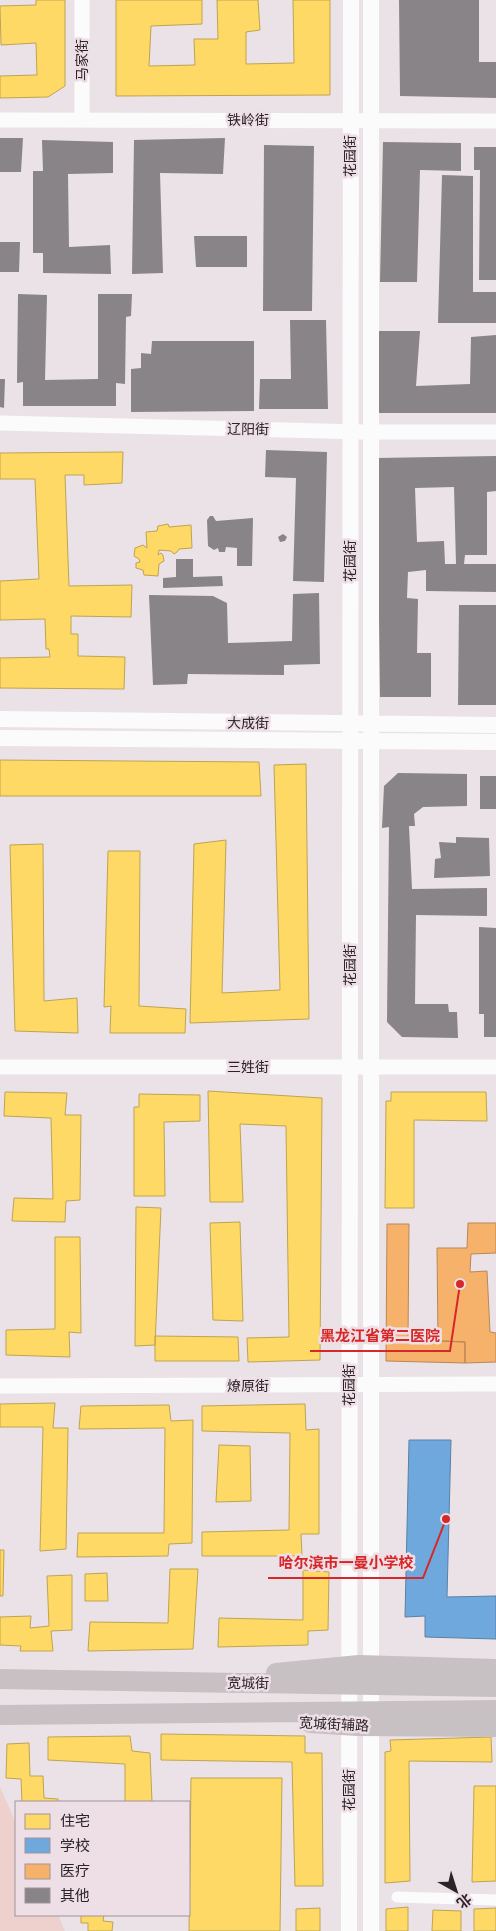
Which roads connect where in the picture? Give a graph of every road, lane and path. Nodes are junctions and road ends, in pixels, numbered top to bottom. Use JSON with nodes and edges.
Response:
{"nodes":[{"id":1,"x":82,"y":0,"type":"edge"},
{"id":2,"x":351,"y":0,"type":"edge"},
{"id":3,"x":371,"y":0,"type":"edge"},
{"id":4,"x":0,"y":120,"type":"edge"},
{"id":5,"x":82,"y":120,"type":"junction"},
{"id":6,"x":350,"y":120,"type":"junction"},
{"id":7,"x":371,"y":120,"type":"junction"},
{"id":8,"x":496,"y":121,"type":"edge"},
{"id":9,"x":0,"y":423,"type":"edge"},
{"id":10,"x":350,"y":432,"type":"junction"},
{"id":11,"x":371,"y":432,"type":"junction"},
{"id":12,"x":496,"y":432,"type":"edge"},
{"id":13,"x":0,"y":719,"type":"edge"},
{"id":14,"x":350,"y":724,"type":"junction"},
{"id":15,"x":371,"y":724,"type":"junction"},
{"id":16,"x":496,"y":725,"type":"edge"},
{"id":17,"x":0,"y":738,"type":"edge"},
{"id":18,"x":350,"y":741,"type":"junction"},
{"id":19,"x":371,"y":741,"type":"junction"},
{"id":20,"x":496,"y":742,"type":"edge"},
{"id":21,"x":0,"y":1067,"type":"edge"},
{"id":22,"x":349,"y":1067,"type":"junction"},
{"id":23,"x":371,"y":1067,"type":"junction"},
{"id":24,"x":496,"y":1067,"type":"edge"},
{"id":25,"x":496,"y":1384,"type":"edge"},
{"id":26,"x":349,"y":1385,"type":"junction"},
{"id":27,"x":371,"y":1385,"type":"junction"},
{"id":28,"x":0,"y":1386,"type":"edge"},
{"id":29,"x":371,"y":1665,"type":"junction"},
{"id":30,"x":496,"y":1669,"type":"edge"},
{"id":31,"x":349,"y":1676,"type":"junction"},
{"id":32,"x":0,"y":1679,"type":"edge"},
{"id":33,"x":371,"y":1686,"type":"junction"},
{"id":34,"x":496,"y":1687,"type":"edge"},
{"id":35,"x":496,"y":1710,"type":"edge"},
{"id":36,"x":0,"y":1715,"type":"edge"},
{"id":37,"x":349,"y":1718,"type":"junction"},
{"id":38,"x":371,"y":1718,"type":"junction"},
{"id":39,"x":496,"y":1727,"type":"edge"},
{"id":40,"x":397,"y":1897,"type":"dead end"},
{"id":41,"x":496,"y":1900,"type":"edge"},
{"id":42,"x":349,"y":1931,"type":"edge"},
{"id":43,"x":371,"y":1931,"type":"edge"}],
"edges":[{"from":1,"to":5,"type":"street","name":"马家街"},
{"from":2,"to":6,"type":"main road","name":"花园街"},
{"from":3,"to":7,"type":"main road","name":"花园街"},
{"from":4,"to":5,"type":"street","name":"铁岭街"},
{"from":5,"to":6,"type":"street","name":"铁岭街"},
{"from":6,"to":7,"type":"street","name":"铁岭街"},
{"from":6,"to":10,"type":"main road","name":"花园街"},
{"from":7,"to":8,"type":"street","name":"铁岭街"},
{"from":7,"to":11,"type":"main road","name":"花园街"},
{"from":9,"to":10,"type":"street","name":"辽阳街"},
{"from":10,"to":11,"type":"street","name":"辽阳街"},
{"from":10,"to":14,"type":"main road","name":"花园街"},
{"from":11,"to":12,"type":"street","name":"辽阳街"},
{"from":11,"to":15,"type":"main road","name":"花园街"},
{"from":13,"to":14,"type":"main road","name":"大成街"},
{"from":14,"to":15,"type":"main road","name":"大成街"},
{"from":14,"to":18,"type":"main road","name":"花园街"},
{"from":15,"to":16,"type":"main road","name":"大成街"},
{"from":15,"to":19,"type":"main road","name":"花园街"},
{"from":17,"to":18,"type":"main road","name":"大成街"},
{"from":18,"to":19,"type":"main road","name":"大成街"},
{"from":18,"to":22,"type":"main road","name":"花园街"},
{"from":19,"to":20,"type":"main road","name":"大成街"},
{"from":19,"to":23,"type":"main road","name":"花园街"},
{"from":21,"to":22,"type":"street","name":"三姓街"},
{"from":22,"to":23,"type":"street","name":"三姓街"},
{"from":22,"to":26,"type":"main road","name":"花园街"},
{"from":23,"to":24,"type":"street","name":"三姓街"},
{"from":23,"to":27,"type":"main road","name":"花园街"},
{"from":25,"to":27,"type":"street","name":"燎原街"},
{"from":26,"to":27,"type":"street","name":"燎原街"},
{"from":26,"to":28,"type":"street","name":"燎原街"},
{"from":26,"to":31,"type":"main road","name":"花园街"},
{"from":27,"to":29,"type":"main road","name":"花园街"},
{"from":29,"to":30,"type":"highway"},
{"from":29,"to":31,"type":"highway"},
{"from":29,"to":33,"type":"main road","name":"花园街"},
{"from":31,"to":32,"type":"highway","name":"宽城街"},
{"from":31,"to":33,"type":"highway","name":"宽城街"},
{"from":31,"to":37,"type":"main road","name":"花园街"},
{"from":33,"to":34,"type":"highway","name":"宽城街"},
{"from":33,"to":38,"type":"main road","name":"花园街"},
{"from":35,"to":38,"type":"highway","name":"宽城街"},
{"from":36,"to":37,"type":"highway","name":"宽城街"},
{"from":37,"to":38,"type":"highway","name":"宽城街"},
{"from":37,"to":42,"type":"main road","name":"花园街"},
{"from":38,"to":39,"type":"highway","name":"宽城街辅路"},
{"from":38,"to":43,"type":"main road","name":"花园街"},
{"from":40,"to":41,"type":"street"}]}
